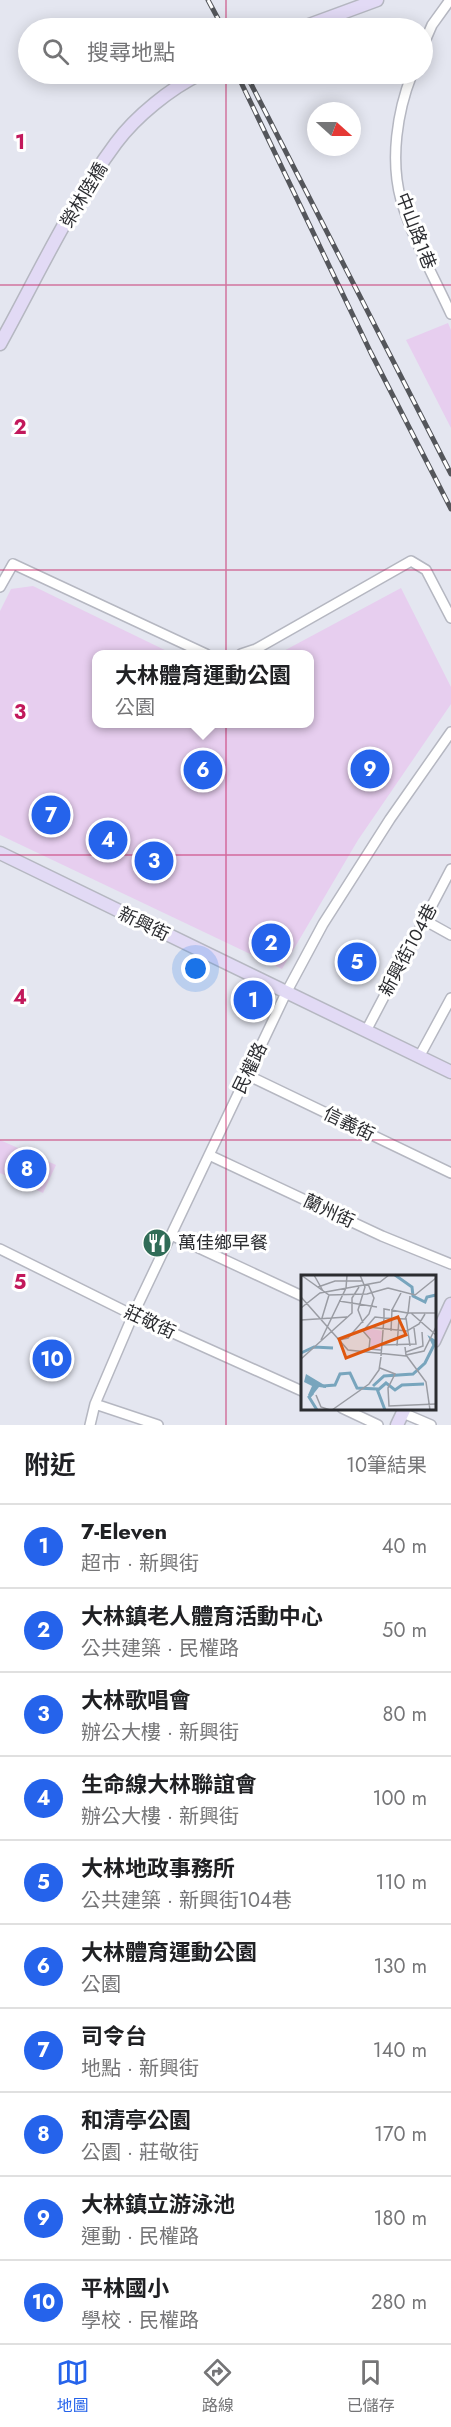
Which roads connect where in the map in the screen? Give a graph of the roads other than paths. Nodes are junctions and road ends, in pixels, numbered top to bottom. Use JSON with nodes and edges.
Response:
{"nodes":[{"id":1,"x":377,"y":0,"type":"edge"},
{"id":2,"x":450,"y":0,"type":"edge"},
{"id":3,"x":329,"y":18,"type":"edge"},
{"id":4,"x":433,"y":24,"type":"edge"},
{"id":5,"x":184,"y":84,"type":"edge"},
{"id":6,"x":409,"y":84,"type":"edge"},
{"id":7,"x":451,"y":314,"type":"edge"},
{"id":8,"x":0,"y":345,"type":"edge"},
{"id":9,"x":0,"y":587,"type":"edge"},
{"id":10,"x":451,"y":618,"type":"edge"},
{"id":11,"x":197,"y":650,"type":"edge"},
{"id":12,"x":253,"y":650,"type":"edge"},
{"id":13,"x":451,"y":732,"type":"edge"},
{"id":14,"x":0,"y":853,"type":"edge"},
{"id":15,"x":451,"y":869,"type":"edge"},
{"id":16,"x":424,"y":920,"type":"junction"},
{"id":17,"x":451,"y":935,"type":"edge"},
{"id":18,"x":286,"y":993,"type":"junction"},
{"id":19,"x":451,"y":998,"type":"edge"},
{"id":20,"x":366,"y":1031,"type":"junction"},
{"id":21,"x":419,"y":1057,"type":"junction"},
{"id":22,"x":451,"y":1072,"type":"edge"},
{"id":23,"x":247,"y":1075,"type":"junction"},
{"id":24,"x":209,"y":1155,"type":"junction"},
{"id":25,"x":451,"y":1173,"type":"edge"},
{"id":26,"x":171,"y":1235,"type":"junction"},
{"id":27,"x":0,"y":1249,"type":"edge"},
{"id":28,"x":451,"y":1264,"type":"edge"},
{"id":29,"x":301,"y":1295,"type":"edge"},
{"id":30,"x":451,"y":1304,"type":"edge"},
{"id":31,"x":133,"y":1315,"type":"junction"},
{"id":32,"x":436,"y":1339,"type":"edge"},
{"id":33,"x":301,"y":1390,"type":"edge"},
{"id":34,"x":95,"y":1404,"type":"junction"},
{"id":35,"x":346,"y":1410,"type":"edge"},
{"id":36,"x":404,"y":1411,"type":"edge"},
{"id":37,"x":90,"y":1425,"type":"edge"},
{"id":38,"x":158,"y":1425,"type":"edge"},
{"id":39,"x":378,"y":1425,"type":"edge"},
{"id":40,"x":397,"y":1425,"type":"edge"},
{"id":41,"x":430,"y":1425,"type":"edge"}],
"edges":[{"from":1,"to":3,"type":"main road"},
{"from":2,"to":4,"type":"street"},
{"from":5,"to":8,"type":"main road","name":"榮林陸橋"},
{"from":6,"to":7,"type":"street","name":"中山路1巷"},
{"from":9,"to":11,"type":"street"},
{"from":10,"to":12,"type":"street"},
{"from":13,"to":18,"type":"street","name":"民權路"},
{"from":14,"to":18,"type":"main road","name":"新興街"},
{"from":15,"to":16,"type":"street","name":"新興街104巷"},
{"from":16,"to":17,"type":"street"},
{"from":16,"to":20,"type":"street","name":"新興街104巷"},
{"from":18,"to":20,"type":"main road","name":"新興街"},
{"from":18,"to":23,"type":"street","name":"民權路"},
{"from":19,"to":21,"type":"street"},
{"from":20,"to":21,"type":"main road","name":"新興街"},
{"from":21,"to":22,"type":"main road","name":"新興街"},
{"from":23,"to":24,"type":"street","name":"民權路"},
{"from":23,"to":25,"type":"street","name":"信義街"},
{"from":24,"to":26,"type":"street","name":"民權路"},
{"from":24,"to":28,"type":"street","name":"蘭州街"},
{"from":26,"to":29,"type":"street"},
{"from":26,"to":31,"type":"street","name":"民權路"},
{"from":27,"to":31,"type":"street","name":"莊敬街"},
{"from":30,"to":32,"type":"main road"},
{"from":31,"to":33,"type":"street","name":"莊敬街"},
{"from":31,"to":34,"type":"street","name":"民權路"},
{"from":34,"to":37,"type":"street","name":"民權路"},
{"from":34,"to":38,"type":"street"},
{"from":35,"to":39,"type":"street"},
{"from":36,"to":40,"type":"main road"},
{"from":36,"to":41,"type":"street"}]}
